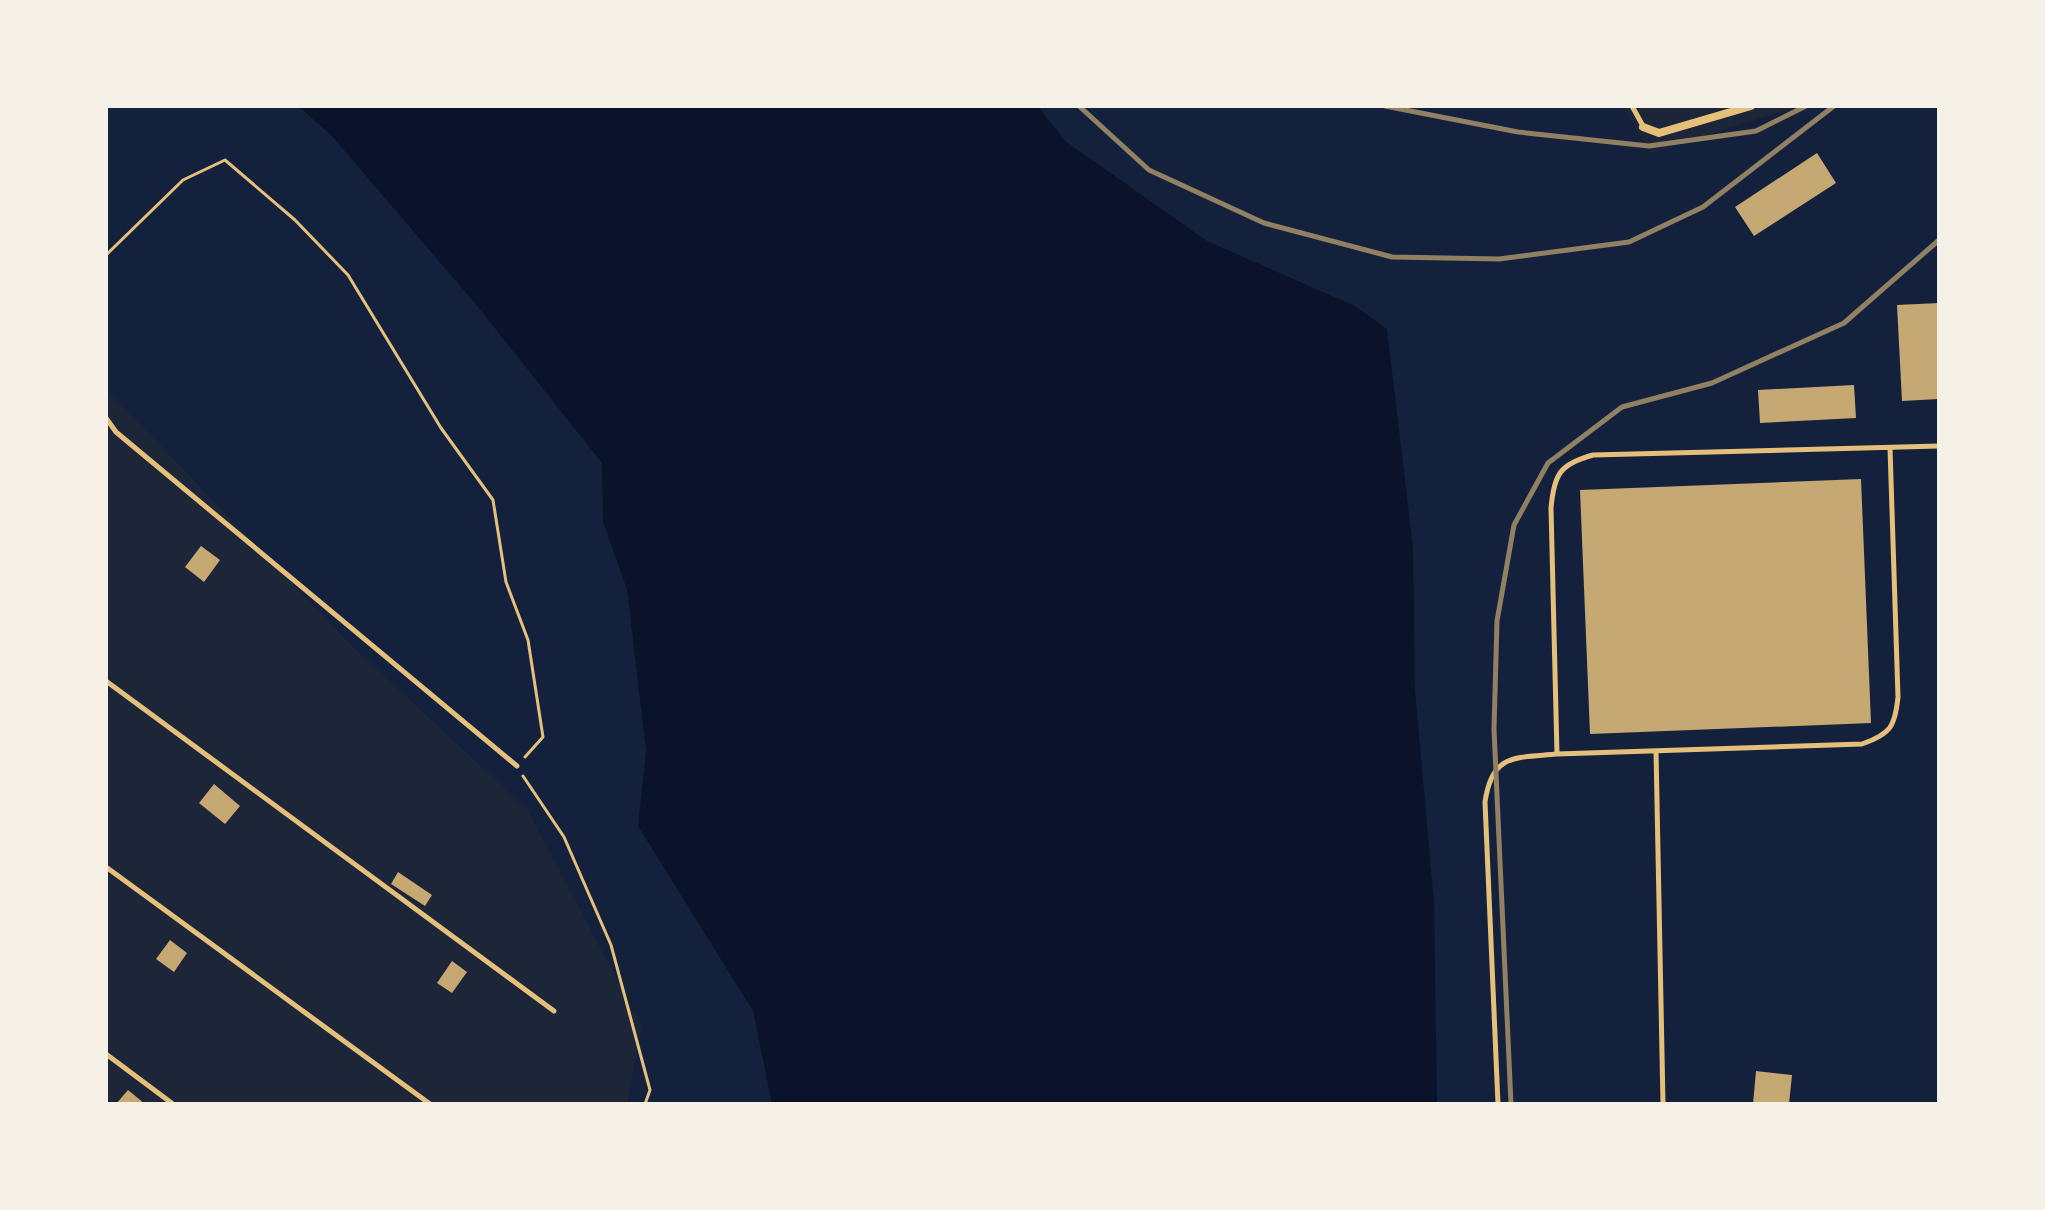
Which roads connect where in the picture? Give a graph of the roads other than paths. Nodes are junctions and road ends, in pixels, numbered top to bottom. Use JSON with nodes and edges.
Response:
{"nodes":[{"id":1,"x":1632,"y":106,"type":"edge"},
{"id":2,"x":1751,"y":106,"type":"edge"},
{"id":3,"x":1643,"y":127,"type":"joint"},
{"id":4,"x":106,"y":418,"type":"edge"},
{"id":5,"x":1939,"y":446,"type":"edge"},
{"id":6,"x":1890,"y":448,"type":"junction"},
{"id":7,"x":106,"y":681,"type":"edge"},
{"id":8,"x":1656,"y":751,"type":"junction"},
{"id":9,"x":1557,"y":754,"type":"junction"},
{"id":10,"x":517,"y":766,"type":"road end"},
{"id":11,"x":106,"y":867,"type":"edge"},
{"id":12,"x":554,"y":1011,"type":"dead end"},
{"id":13,"x":106,"y":1054,"type":"edge"},
{"id":14,"x":173,"y":1104,"type":"edge"},
{"id":15,"x":430,"y":1104,"type":"edge"},
{"id":16,"x":1498,"y":1104,"type":"edge"},
{"id":17,"x":1663,"y":1104,"type":"edge"}],
"edges":[{"from":1,"to":3,"type":"lane"},
{"from":2,"to":3,"type":"street"},
{"from":4,"to":10,"type":"lane"},
{"from":5,"to":6,"type":"lane"},
{"from":6,"to":8,"type":"lane"},
{"from":6,"to":9,"type":"lane"},
{"from":7,"to":12,"type":"lane"},
{"from":8,"to":9,"type":"lane"},
{"from":8,"to":17,"type":"lane"},
{"from":9,"to":16,"type":"lane"},
{"from":11,"to":15,"type":"lane"},
{"from":13,"to":14,"type":"lane"}]}
